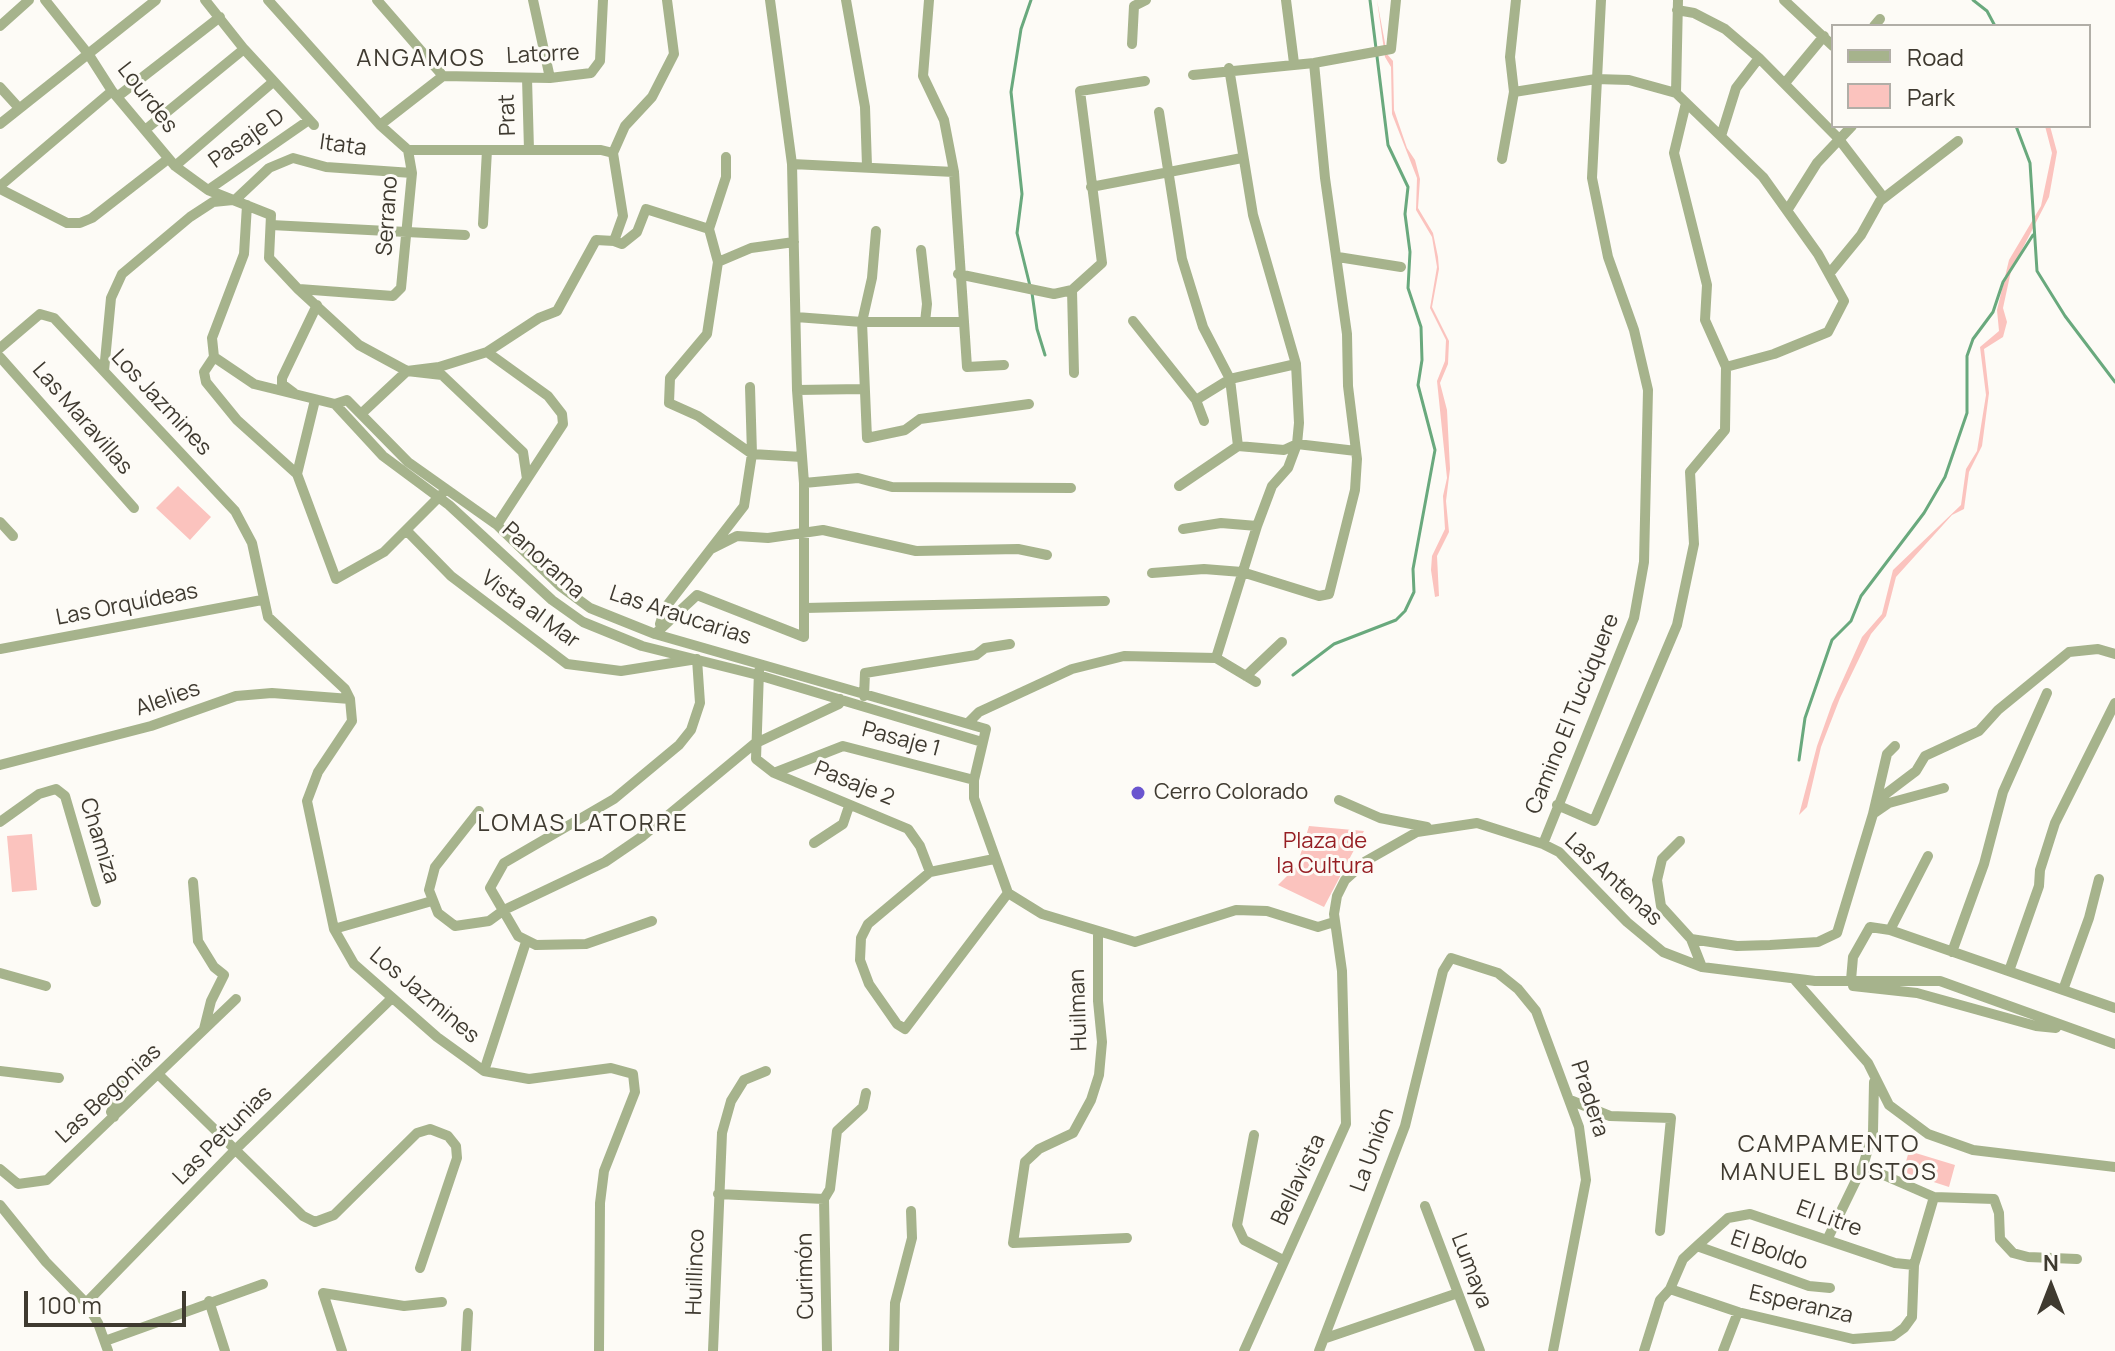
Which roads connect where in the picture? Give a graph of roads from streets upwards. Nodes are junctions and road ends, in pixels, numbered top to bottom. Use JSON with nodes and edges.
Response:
{"nodes":[{"id":1,"x":29,"y":0,"type":"edge"},
{"id":2,"x":45,"y":0,"type":"edge"},
{"id":3,"x":156,"y":0,"type":"edge"},
{"id":4,"x":205,"y":0,"type":"edge"},
{"id":5,"x":268,"y":0,"type":"edge"},
{"id":6,"x":377,"y":0,"type":"edge"},
{"id":7,"x":533,"y":0,"type":"edge"},
{"id":8,"x":603,"y":0,"type":"edge"},
{"id":9,"x":667,"y":0,"type":"edge"},
{"id":10,"x":770,"y":0,"type":"edge"},
{"id":11,"x":846,"y":0,"type":"edge"},
{"id":12,"x":929,"y":0,"type":"edge"},
{"id":13,"x":1146,"y":0,"type":"edge"},
{"id":14,"x":1286,"y":0,"type":"edge"},
{"id":15,"x":1396,"y":0,"type":"edge"},
{"id":16,"x":1516,"y":0,"type":"edge"},
{"id":17,"x":1601,"y":0,"type":"edge"},
{"id":18,"x":1791,"y":2,"type":"edge"},
{"id":19,"x":1678,"y":5,"type":"edge"},
{"id":20,"x":220,"y":17,"type":"junction"},
{"id":21,"x":0,"y":26,"type":"edge"},
{"id":22,"x":1824,"y":36,"type":"junction"},
{"id":23,"x":1132,"y":44,"type":"dead end"},
{"id":24,"x":1831,"y":44,"type":"edge"},
{"id":25,"x":244,"y":49,"type":"junction"},
{"id":26,"x":89,"y":55,"type":"junction"},
{"id":27,"x":1759,"y":58,"type":"junction"},
{"id":28,"x":1294,"y":63,"type":"junction"},
{"id":29,"x":1314,"y":63,"type":"junction"},
{"id":30,"x":1229,"y":68,"type":"junction"},
{"id":31,"x":1193,"y":75,"type":"dead end"},
{"id":32,"x":443,"y":76,"type":"junction"},
{"id":33,"x":527,"y":78,"type":"junction"},
{"id":34,"x":550,"y":78,"type":"junction"},
{"id":35,"x":1596,"y":79,"type":"junction"},
{"id":36,"x":1145,"y":81,"type":"dead end"},
{"id":37,"x":273,"y":82,"type":"junction"},
{"id":38,"x":1785,"y":83,"type":"junction"},
{"id":39,"x":0,"y":87,"type":"edge"},
{"id":40,"x":1514,"y":92,"type":"junction"},
{"id":41,"x":1676,"y":93,"type":"junction"},
{"id":42,"x":115,"y":94,"type":"junction"},
{"id":43,"x":1686,"y":103,"type":"junction"},
{"id":44,"x":19,"y":108,"type":"junction"},
{"id":45,"x":1159,"y":112,"type":"dead end"},
{"id":46,"x":0,"y":124,"type":"edge"},
{"id":47,"x":380,"y":125,"type":"junction"},
{"id":48,"x":1850,"y":128,"type":"edge"},
{"id":49,"x":145,"y":130,"type":"junction"},
{"id":50,"x":1721,"y":136,"type":"junction"},
{"id":51,"x":1838,"y":138,"type":"junction"},
{"id":52,"x":1958,"y":141,"type":"dead end"},
{"id":53,"x":408,"y":150,"type":"junction"},
{"id":54,"x":487,"y":150,"type":"junction"},
{"id":55,"x":529,"y":150,"type":"junction"},
{"id":56,"x":613,"y":153,"type":"junction"},
{"id":57,"x":726,"y":157,"type":"dead end"},
{"id":58,"x":1242,"y":158,"type":"junction"},
{"id":59,"x":1502,"y":159,"type":"dead end"},
{"id":60,"x":172,"y":162,"type":"junction"},
{"id":61,"x":792,"y":164,"type":"junction"},
{"id":62,"x":867,"y":166,"type":"junction"},
{"id":63,"x":1166,"y":171,"type":"junction"},
{"id":64,"x":954,"y":172,"type":"junction"},
{"id":65,"x":412,"y":173,"type":"junction"},
{"id":66,"x":1091,"y":187,"type":"junction"},
{"id":67,"x":0,"y":188,"type":"edge"},
{"id":68,"x":208,"y":190,"type":"junction"},
{"id":69,"x":1884,"y":198,"type":"junction"},
{"id":70,"x":235,"y":200,"type":"junction"},
{"id":71,"x":247,"y":205,"type":"junction"},
{"id":72,"x":1788,"y":209,"type":"junction"},
{"id":73,"x":483,"y":224,"type":"dead end"},
{"id":74,"x":271,"y":225,"type":"junction"},
{"id":75,"x":709,"y":229,"type":"junction"},
{"id":76,"x":876,"y":231,"type":"dead end"},
{"id":77,"x":408,"y":235,"type":"junction"},
{"id":78,"x":465,"y":235,"type":"dead end"},
{"id":79,"x":614,"y":241,"type":"junction"},
{"id":80,"x":794,"y":242,"type":"junction"},
{"id":81,"x":921,"y":250,"type":"dead end"},
{"id":82,"x":1338,"y":257,"type":"junction"},
{"id":83,"x":718,"y":262,"type":"junction"},
{"id":84,"x":1401,"y":267,"type":"dead end"},
{"id":85,"x":958,"y":274,"type":"junction"},
{"id":86,"x":1829,"y":274,"type":"junction"},
{"id":87,"x":298,"y":289,"type":"junction"},
{"id":88,"x":1072,"y":290,"type":"junction"},
{"id":89,"x":317,"y":305,"type":"junction"},
{"id":90,"x":796,"y":317,"type":"junction"},
{"id":91,"x":1133,"y":321,"type":"dead end"},
{"id":92,"x":862,"y":322,"type":"junction"},
{"id":93,"x":925,"y":322,"type":"junction"},
{"id":94,"x":962,"y":322,"type":"junction"},
{"id":95,"x":0,"y":348,"type":"edge"},
{"id":96,"x":487,"y":352,"type":"junction"},
{"id":97,"x":0,"y":357,"type":"edge"},
{"id":98,"x":214,"y":357,"type":"junction"},
{"id":99,"x":1296,"y":364,"type":"junction"},
{"id":100,"x":1004,"y":365,"type":"dead end"},
{"id":101,"x":1726,"y":367,"type":"junction"},
{"id":102,"x":104,"y":371,"type":"junction"},
{"id":103,"x":407,"y":371,"type":"junction"},
{"id":104,"x":1074,"y":373,"type":"dead end"},
{"id":105,"x":1230,"y":379,"type":"junction"},
{"id":106,"x":750,"y":387,"type":"dead end"},
{"id":107,"x":863,"y":389,"type":"junction"},
{"id":108,"x":797,"y":390,"type":"junction"},
{"id":109,"x":297,"y":395,"type":"junction"},
{"id":110,"x":315,"y":400,"type":"junction"},
{"id":111,"x":1196,"y":400,"type":"junction"},
{"id":112,"x":335,"y":404,"type":"junction"},
{"id":113,"x":1029,"y":404,"type":"dead end"},
{"id":114,"x":361,"y":414,"type":"junction"},
{"id":115,"x":1204,"y":421,"type":"dead end"},
{"id":116,"x":1297,"y":444,"type":"junction"},
{"id":117,"x":1238,"y":446,"type":"junction"},
{"id":118,"x":1356,"y":451,"type":"junction"},
{"id":119,"x":752,"y":454,"type":"junction"},
{"id":120,"x":802,"y":457,"type":"junction"},
{"id":121,"x":297,"y":474,"type":"junction"},
{"id":122,"x":527,"y":479,"type":"junction"},
{"id":123,"x":804,"y":483,"type":"junction"},
{"id":124,"x":1179,"y":486,"type":"dead end"},
{"id":125,"x":446,"y":487,"type":"junction"},
{"id":126,"x":1071,"y":488,"type":"dead end"},
{"id":127,"x":439,"y":499,"type":"junction"},
{"id":128,"x":134,"y":508,"type":"dead end"},
{"id":129,"x":0,"y":522,"type":"edge"},
{"id":130,"x":497,"y":525,"type":"junction"},
{"id":131,"x":1257,"y":526,"type":"junction"},
{"id":132,"x":1183,"y":529,"type":"dead end"},
{"id":133,"x":408,"y":532,"type":"junction"},
{"id":134,"x":804,"y":532,"type":"junction"},
{"id":135,"x":13,"y":536,"type":"dead end"},
{"id":136,"x":711,"y":549,"type":"junction"},
{"id":137,"x":1047,"y":555,"type":"dead end"},
{"id":138,"x":1242,"y":572,"type":"junction"},
{"id":139,"x":1152,"y":573,"type":"dead end"},
{"id":140,"x":262,"y":600,"type":"junction"},
{"id":141,"x":1105,"y":601,"type":"dead end"},
{"id":142,"x":805,"y":608,"type":"junction"},
{"id":143,"x":657,"y":630,"type":"junction"},
{"id":144,"x":1282,"y":642,"type":"dead end"},
{"id":145,"x":1010,"y":644,"type":"dead end"},
{"id":146,"x":0,"y":649,"type":"edge"},
{"id":147,"x":2115,"y":654,"type":"edge"},
{"id":148,"x":1216,"y":658,"type":"junction"},
{"id":149,"x":697,"y":659,"type":"junction"},
{"id":150,"x":761,"y":663,"type":"junction"},
{"id":151,"x":758,"y":675,"type":"junction"},
{"id":152,"x":2047,"y":693,"type":"dead end"},
{"id":153,"x":864,"y":696,"type":"junction"},
{"id":154,"x":350,"y":699,"type":"junction"},
{"id":155,"x":840,"y":699,"type":"junction"},
{"id":156,"x":2115,"y":703,"type":"edge"},
{"id":157,"x":968,"y":723,"type":"junction"},
{"id":158,"x":982,"y":742,"type":"junction"},
{"id":159,"x":754,"y":744,"type":"junction"},
{"id":160,"x":1895,"y":746,"type":"dead end"},
{"id":161,"x":0,"y":765,"type":"edge"},
{"id":162,"x":774,"y":773,"type":"junction"},
{"id":163,"x":974,"y":780,"type":"junction"},
{"id":164,"x":1944,"y":788,"type":"dead end"},
{"id":165,"x":1339,"y":800,"type":"dead end"},
{"id":166,"x":1557,"y":805,"type":"junction"},
{"id":167,"x":849,"y":806,"type":"junction"},
{"id":168,"x":479,"y":811,"type":"dead end"},
{"id":169,"x":1873,"y":814,"type":"junction"},
{"id":170,"x":0,"y":822,"type":"edge"},
{"id":171,"x":1433,"y":828,"type":"junction"},
{"id":172,"x":1680,"y":841,"type":"dead end"},
{"id":173,"x":814,"y":843,"type":"dead end"},
{"id":174,"x":1543,"y":844,"type":"junction"},
{"id":175,"x":1928,"y":856,"type":"dead end"},
{"id":176,"x":994,"y":859,"type":"junction"},
{"id":177,"x":930,"y":872,"type":"junction"},
{"id":178,"x":2099,"y":879,"type":"dead end"},
{"id":179,"x":193,"y":882,"type":"dead end"},
{"id":180,"x":1008,"y":893,"type":"junction"},
{"id":181,"x":432,"y":901,"type":"junction"},
{"id":182,"x":96,"y":902,"type":"dead end"},
{"id":183,"x":504,"y":910,"type":"junction"},
{"id":184,"x":652,"y":921,"type":"dead end"},
{"id":185,"x":1334,"y":922,"type":"junction"},
{"id":186,"x":334,"y":929,"type":"junction"},
{"id":187,"x":1890,"y":930,"type":"junction"},
{"id":188,"x":1098,"y":932,"type":"junction"},
{"id":189,"x":1691,"y":939,"type":"junction"},
{"id":190,"x":526,"y":942,"type":"junction"},
{"id":191,"x":1952,"y":952,"type":"junction"},
{"id":192,"x":1451,"y":958,"type":"joint"},
{"id":193,"x":1702,"y":967,"type":"junction"},
{"id":194,"x":2009,"y":971,"type":"junction"},
{"id":195,"x":0,"y":973,"type":"edge"},
{"id":196,"x":1794,"y":979,"type":"junction"},
{"id":197,"x":1851,"y":980,"type":"junction"},
{"id":198,"x":1815,"y":981,"type":"junction"},
{"id":199,"x":46,"y":986,"type":"dead end"},
{"id":200,"x":2063,"y":990,"type":"junction"},
{"id":201,"x":236,"y":999,"type":"dead end"},
{"id":202,"x":391,"y":999,"type":"junction"},
{"id":203,"x":2115,"y":1008,"type":"edge"},
{"id":204,"x":2068,"y":1029,"type":"junction"},
{"id":205,"x":203,"y":1031,"type":"junction"},
{"id":206,"x":2115,"y":1044,"type":"edge"},
{"id":207,"x":0,"y":1071,"type":"edge"},
{"id":208,"x":484,"y":1071,"type":"junction"},
{"id":209,"x":766,"y":1071,"type":"dead end"},
{"id":210,"x":159,"y":1075,"type":"junction"},
{"id":211,"x":59,"y":1078,"type":"dead end"},
{"id":212,"x":122,"y":1080,"type":"dead end"},
{"id":213,"x":1875,"y":1080,"type":"junction"},
{"id":214,"x":866,"y":1093,"type":"dead end"},
{"id":215,"x":1570,"y":1100,"type":"junction"},
{"id":216,"x":114,"y":1117,"type":"junction"},
{"id":217,"x":1254,"y":1135,"type":"dead end"},
{"id":218,"x":236,"y":1149,"type":"junction"},
{"id":219,"x":1863,"y":1166,"type":"junction"},
{"id":220,"x":2115,"y":1167,"type":"edge"},
{"id":221,"x":0,"y":1169,"type":"edge"},
{"id":222,"x":718,"y":1194,"type":"junction"},
{"id":223,"x":1934,"y":1197,"type":"junction"},
{"id":224,"x":824,"y":1199,"type":"junction"},
{"id":225,"x":0,"y":1205,"type":"edge"},
{"id":226,"x":1425,"y":1206,"type":"dead end"},
{"id":227,"x":911,"y":1211,"type":"dead end"},
{"id":228,"x":1660,"y":1231,"type":"dead end"},
{"id":229,"x":1127,"y":1238,"type":"dead end"},
{"id":230,"x":1827,"y":1240,"type":"junction"},
{"id":231,"x":1697,"y":1246,"type":"junction"},
{"id":232,"x":2077,"y":1259,"type":"dead end"},
{"id":233,"x":1283,"y":1260,"type":"junction"},
{"id":234,"x":1914,"y":1265,"type":"junction"},
{"id":235,"x":420,"y":1268,"type":"dead end"},
{"id":236,"x":263,"y":1284,"type":"dead end"},
{"id":237,"x":1830,"y":1288,"type":"dead end"},
{"id":238,"x":1670,"y":1289,"type":"junction"},
{"id":239,"x":1458,"y":1293,"type":"junction"},
{"id":240,"x":209,"y":1301,"type":"junction"},
{"id":241,"x":442,"y":1302,"type":"dead end"},
{"id":242,"x":86,"y":1303,"type":"junction"},
{"id":243,"x":1738,"y":1312,"type":"junction"},
{"id":244,"x":468,"y":1313,"type":"dead end"},
{"id":245,"x":1326,"y":1338,"type":"junction"},
{"id":246,"x":107,"y":1346,"type":"edge"},
{"id":247,"x":225,"y":1351,"type":"edge"},
{"id":248,"x":342,"y":1351,"type":"edge"},
{"id":249,"x":466,"y":1351,"type":"edge"},
{"id":250,"x":599,"y":1351,"type":"edge"},
{"id":251,"x":713,"y":1351,"type":"edge"},
{"id":252,"x":827,"y":1351,"type":"edge"},
{"id":253,"x":894,"y":1351,"type":"edge"},
{"id":254,"x":1244,"y":1351,"type":"edge"},
{"id":255,"x":1319,"y":1351,"type":"edge"},
{"id":256,"x":1480,"y":1351,"type":"edge"},
{"id":257,"x":1553,"y":1351,"type":"edge"},
{"id":258,"x":1644,"y":1351,"type":"edge"},
{"id":259,"x":1723,"y":1351,"type":"edge"}],
"edges":[{"from":1,"to":21,"type":"street"},
{"from":2,"to":26,"type":"street","name":"Lourdes"},
{"from":3,"to":26,"type":"street"},
{"from":4,"to":20,"type":"street"},
{"from":5,"to":47,"type":"street","name":"Serrano"},
{"from":6,"to":32,"type":"street"},
{"from":7,"to":34,"type":"street"},
{"from":8,"to":34,"type":"street","name":"Latorre"},
{"from":9,"to":56,"type":"street"},
{"from":10,"to":61,"type":"street"},
{"from":11,"to":62,"type":"street"},
{"from":12,"to":64,"type":"street"},
{"from":13,"to":23,"type":"street"},
{"from":14,"to":28,"type":"street"},
{"from":15,"to":29,"type":"street"},
{"from":16,"to":40,"type":"street"},
{"from":17,"to":35,"type":"street","name":"Camino El Tucúquere"},
{"from":18,"to":22,"type":"street"},
{"from":19,"to":27,"type":"street"},
{"from":19,"to":41,"type":"street"},
{"from":20,"to":25,"type":"street"},
{"from":20,"to":42,"type":"street"},
{"from":22,"to":24,"type":"street"},
{"from":22,"to":38,"type":"street"},
{"from":25,"to":37,"type":"street"},
{"from":25,"to":49,"type":"street"},
{"from":26,"to":42,"type":"street","name":"Lourdes"},
{"from":26,"to":44,"type":"street"},
{"from":27,"to":38,"type":"street"},
{"from":27,"to":50,"type":"street"},
{"from":28,"to":29,"type":"street"},
{"from":28,"to":30,"type":"street"},
{"from":29,"to":82,"type":"street"},
{"from":30,"to":31,"type":"street"},
{"from":30,"to":58,"type":"street"},
{"from":32,"to":33,"type":"street","name":"Latorre"},
{"from":32,"to":47,"type":"street"},
{"from":33,"to":34,"type":"street","name":"Latorre"},
{"from":33,"to":55,"type":"street","name":"Prat"},
{"from":35,"to":40,"type":"street"},
{"from":35,"to":41,"type":"street"},
{"from":35,"to":166,"type":"street","name":"Camino El Tucúquere"},
{"from":36,"to":66,"type":"street"},
{"from":37,"to":60,"type":"street"},
{"from":37,"to":68,"type":"street","name":"Pasaje D"},
{"from":38,"to":51,"type":"street"},
{"from":39,"to":44,"type":"street"},
{"from":40,"to":59,"type":"street"},
{"from":41,"to":43,"type":"street"},
{"from":42,"to":49,"type":"street","name":"Lourdes"},
{"from":42,"to":67,"type":"street"},
{"from":43,"to":50,"type":"street"},
{"from":43,"to":101,"type":"street"},
{"from":44,"to":46,"type":"street"},
{"from":45,"to":63,"type":"street"},
{"from":47,"to":53,"type":"street","name":"Serrano"},
{"from":48,"to":51,"type":"street"},
{"from":49,"to":60,"type":"street","name":"Lourdes"},
{"from":50,"to":72,"type":"street"},
{"from":51,"to":69,"type":"street"},
{"from":51,"to":72,"type":"street"},
{"from":52,"to":69,"type":"street"},
{"from":53,"to":54,"type":"street"},
{"from":53,"to":65,"type":"street","name":"Serrano"},
{"from":54,"to":55,"type":"street"},
{"from":54,"to":73,"type":"street"},
{"from":55,"to":56,"type":"street"},
{"from":56,"to":79,"type":"street"},
{"from":57,"to":75,"type":"street"},
{"from":58,"to":63,"type":"street"},
{"from":58,"to":99,"type":"street"},
{"from":60,"to":67,"type":"street"},
{"from":60,"to":68,"type":"street","name":"Lourdes"},
{"from":61,"to":62,"type":"street"},
{"from":61,"to":80,"type":"street"},
{"from":62,"to":64,"type":"street"},
{"from":63,"to":66,"type":"street"},
{"from":63,"to":105,"type":"street"},
{"from":64,"to":85,"type":"street"},
{"from":65,"to":70,"type":"street","name":"Itata"},
{"from":65,"to":77,"type":"street","name":"Serrano"},
{"from":66,"to":88,"type":"street"},
{"from":68,"to":70,"type":"street","name":"Lourdes"},
{"from":69,"to":86,"type":"street"},
{"from":70,"to":71,"type":"street","name":"Lourdes"},
{"from":70,"to":102,"type":"street"},
{"from":71,"to":74,"type":"street","name":"Lourdes"},
{"from":71,"to":98,"type":"street"},
{"from":72,"to":86,"type":"street"},
{"from":74,"to":77,"type":"street"},
{"from":74,"to":87,"type":"street"},
{"from":75,"to":79,"type":"street"},
{"from":75,"to":83,"type":"street"},
{"from":76,"to":92,"type":"street"},
{"from":77,"to":78,"type":"street"},
{"from":77,"to":87,"type":"street","name":"Serrano"},
{"from":79,"to":96,"type":"street"},
{"from":80,"to":83,"type":"street"},
{"from":80,"to":90,"type":"street"},
{"from":81,"to":93,"type":"street"},
{"from":82,"to":84,"type":"street"},
{"from":82,"to":118,"type":"street"},
{"from":83,"to":119,"type":"street"},
{"from":85,"to":88,"type":"street"},
{"from":85,"to":94,"type":"street"},
{"from":86,"to":101,"type":"street"},
{"from":87,"to":89,"type":"street"},
{"from":88,"to":104,"type":"street"},
{"from":89,"to":103,"type":"street"},
{"from":89,"to":109,"type":"street"},
{"from":90,"to":92,"type":"street"},
{"from":90,"to":108,"type":"street"},
{"from":91,"to":111,"type":"street"},
{"from":92,"to":93,"type":"street"},
{"from":92,"to":107,"type":"street"},
{"from":93,"to":94,"type":"street"},
{"from":94,"to":100,"type":"street"},
{"from":95,"to":102,"type":"street","name":"Los Jazmines"},
{"from":96,"to":103,"type":"street"},
{"from":96,"to":122,"type":"street"},
{"from":97,"to":128,"type":"street","name":"Las Maravillas"},
{"from":98,"to":109,"type":"street"},
{"from":98,"to":121,"type":"street"},
{"from":99,"to":105,"type":"street"},
{"from":99,"to":116,"type":"street"},
{"from":101,"to":166,"type":"street"},
{"from":102,"to":140,"type":"street","name":"Los Jazmines"},
{"from":103,"to":114,"type":"street"},
{"from":103,"to":122,"type":"street"},
{"from":105,"to":111,"type":"street"},
{"from":105,"to":117,"type":"street"},
{"from":106,"to":119,"type":"street"},
{"from":107,"to":108,"type":"street"},
{"from":107,"to":113,"type":"street"},
{"from":108,"to":120,"type":"street"},
{"from":109,"to":110,"type":"street"},
{"from":110,"to":112,"type":"street"},
{"from":110,"to":121,"type":"street"},
{"from":111,"to":115,"type":"street"},
{"from":112,"to":114,"type":"street","name":"Las Araucarias"},
{"from":112,"to":127,"type":"street","name":"Panorama"},
{"from":114,"to":125,"type":"street","name":"Las Araucarias"},
{"from":116,"to":117,"type":"street"},
{"from":116,"to":118,"type":"street"},
{"from":116,"to":131,"type":"street"},
{"from":117,"to":124,"type":"street"},
{"from":118,"to":138,"type":"street"},
{"from":119,"to":120,"type":"street"},
{"from":119,"to":136,"type":"street"},
{"from":120,"to":123,"type":"street"},
{"from":121,"to":133,"type":"street"},
{"from":122,"to":130,"type":"street"},
{"from":123,"to":126,"type":"street"},
{"from":123,"to":134,"type":"street"},
{"from":125,"to":127,"type":"street"},
{"from":125,"to":130,"type":"street","name":"Las Araucarias"},
{"from":127,"to":133,"type":"street"},
{"from":127,"to":149,"type":"street","name":"Panorama"},
{"from":129,"to":135,"type":"street"},
{"from":130,"to":143,"type":"street","name":"Las Araucarias"},
{"from":131,"to":132,"type":"street"},
{"from":131,"to":138,"type":"street"},
{"from":133,"to":149,"type":"street","name":"Vista al Mar"},
{"from":134,"to":136,"type":"street"},
{"from":134,"to":137,"type":"street"},
{"from":134,"to":142,"type":"street"},
{"from":136,"to":143,"type":"street"},
{"from":138,"to":139,"type":"street"},
{"from":138,"to":148,"type":"street"},
{"from":140,"to":146,"type":"street","name":"Las Orquídeas"},
{"from":140,"to":154,"type":"street","name":"Los Jazmines"},
{"from":141,"to":142,"type":"street"},
{"from":142,"to":143,"type":"street"},
{"from":143,"to":150,"type":"street","name":"Las Araucarias"},
{"from":144,"to":148,"type":"street"},
{"from":145,"to":153,"type":"street"},
{"from":147,"to":169,"type":"street"},
{"from":148,"to":157,"type":"street"},
{"from":149,"to":151,"type":"street","name":"Panorama"},
{"from":149,"to":183,"type":"street"},
{"from":150,"to":151,"type":"street"},
{"from":150,"to":153,"type":"street","name":"Las Araucarias"},
{"from":151,"to":155,"type":"street","name":"Panorama"},
{"from":151,"to":159,"type":"street"},
{"from":152,"to":191,"type":"street"},
{"from":153,"to":157,"type":"street","name":"Las Araucarias"},
{"from":154,"to":161,"type":"street","name":"Alelies"},
{"from":154,"to":186,"type":"street","name":"Los Jazmines"},
{"from":155,"to":158,"type":"street","name":"Panorama"},
{"from":155,"to":159,"type":"street"},
{"from":156,"to":194,"type":"street"},
{"from":157,"to":158,"type":"street","name":"Las Araucarias"},
{"from":158,"to":163,"type":"street"},
{"from":159,"to":162,"type":"street"},
{"from":159,"to":183,"type":"street"},
{"from":160,"to":169,"type":"street"},
{"from":162,"to":163,"type":"street","name":"Pasaje 1"},
{"from":162,"to":167,"type":"street","name":"Pasaje 2"},
{"from":163,"to":176,"type":"street"},
{"from":164,"to":169,"type":"street"},
{"from":165,"to":171,"type":"street"},
{"from":166,"to":174,"type":"street","name":"Camino El Tucúquere"},
{"from":167,"to":173,"type":"street"},
{"from":167,"to":177,"type":"street","name":"Pasaje 2"},
{"from":168,"to":181,"type":"street"},
{"from":169,"to":189,"type":"street"},
{"from":170,"to":182,"type":"street","name":"Chamiza"},
{"from":171,"to":174,"type":"street","name":"Las Antenas"},
{"from":171,"to":185,"type":"street","name":"Las Antenas"},
{"from":172,"to":189,"type":"street"},
{"from":174,"to":193,"type":"street","name":"Las Antenas"},
{"from":175,"to":187,"type":"street"},
{"from":176,"to":177,"type":"street"},
{"from":176,"to":180,"type":"street"},
{"from":177,"to":180,"type":"street"},
{"from":178,"to":200,"type":"street"},
{"from":179,"to":205,"type":"street"},
{"from":180,"to":188,"type":"street"},
{"from":181,"to":183,"type":"street"},
{"from":181,"to":186,"type":"street"},
{"from":183,"to":190,"type":"street"},
{"from":184,"to":190,"type":"street"},
{"from":185,"to":188,"type":"street"},
{"from":185,"to":233,"type":"street","name":"Bellavista"},
{"from":186,"to":202,"type":"street","name":"Los Jazmines"},
{"from":187,"to":191,"type":"street"},
{"from":187,"to":197,"type":"street"},
{"from":188,"to":229,"type":"street","name":"Huilman"},
{"from":189,"to":193,"type":"street"},
{"from":190,"to":208,"type":"street"},
{"from":191,"to":194,"type":"street"},
{"from":192,"to":215,"type":"street","name":"Pradera"},
{"from":192,"to":245,"type":"street","name":"La Unión"},
{"from":193,"to":196,"type":"street","name":"Las Antenas"},
{"from":194,"to":200,"type":"street"},
{"from":195,"to":199,"type":"street"},
{"from":196,"to":198,"type":"street","name":"Las Antenas"},
{"from":196,"to":213,"type":"street"},
{"from":197,"to":198,"type":"street","name":"Las Antenas"},
{"from":197,"to":204,"type":"street","name":"Las Antenas"},
{"from":198,"to":204,"type":"street","name":"Las Antenas"},
{"from":200,"to":203,"type":"street"},
{"from":201,"to":205,"type":"street","name":"Las Begonias"},
{"from":202,"to":208,"type":"street","name":"Los Jazmines"},
{"from":202,"to":218,"type":"street","name":"Las Petunias"},
{"from":204,"to":206,"type":"street","name":"Las Antenas"},
{"from":205,"to":210,"type":"street","name":"Las Begonias"},
{"from":207,"to":211,"type":"street"},
{"from":208,"to":250,"type":"street","name":"Los Jazmines"},
{"from":209,"to":222,"type":"street","name":"Huillinco"},
{"from":210,"to":216,"type":"street","name":"Las Begonias"},
{"from":210,"to":218,"type":"street"},
{"from":212,"to":216,"type":"street"},
{"from":213,"to":219,"type":"street"},
{"from":213,"to":220,"type":"street"},
{"from":214,"to":224,"type":"street","name":"Curimón"},
{"from":215,"to":228,"type":"street"},
{"from":215,"to":257,"type":"street","name":"Pradera"},
{"from":216,"to":221,"type":"street","name":"Las Begonias"},
{"from":217,"to":233,"type":"street"},
{"from":218,"to":235,"type":"street"},
{"from":218,"to":242,"type":"street","name":"Las Petunias"},
{"from":219,"to":223,"type":"street"},
{"from":219,"to":230,"type":"street"},
{"from":222,"to":224,"type":"street"},
{"from":222,"to":251,"type":"street","name":"Huillinco"},
{"from":223,"to":232,"type":"street"},
{"from":223,"to":234,"type":"street","name":"Esperanza"},
{"from":224,"to":252,"type":"street","name":"Curimón"},
{"from":225,"to":242,"type":"street"},
{"from":226,"to":239,"type":"street","name":"Lumaya"},
{"from":227,"to":253,"type":"street"},
{"from":230,"to":231,"type":"street","name":"El Litre"},
{"from":230,"to":234,"type":"street","name":"El Litre"},
{"from":231,"to":237,"type":"street","name":"El Boldo"},
{"from":231,"to":238,"type":"street","name":"El Litre"},
{"from":233,"to":254,"type":"street","name":"Bellavista"},
{"from":234,"to":243,"type":"street","name":"Esperanza"},
{"from":236,"to":240,"type":"street"},
{"from":238,"to":243,"type":"street","name":"Esperanza"},
{"from":238,"to":258,"type":"street"},
{"from":239,"to":245,"type":"street"},
{"from":239,"to":256,"type":"street","name":"Lumaya"},
{"from":240,"to":246,"type":"street"},
{"from":240,"to":247,"type":"street"},
{"from":241,"to":248,"type":"street"},
{"from":242,"to":246,"type":"street"},
{"from":243,"to":259,"type":"street"},
{"from":244,"to":249,"type":"street"},
{"from":245,"to":255,"type":"street","name":"La Unión"}]}
